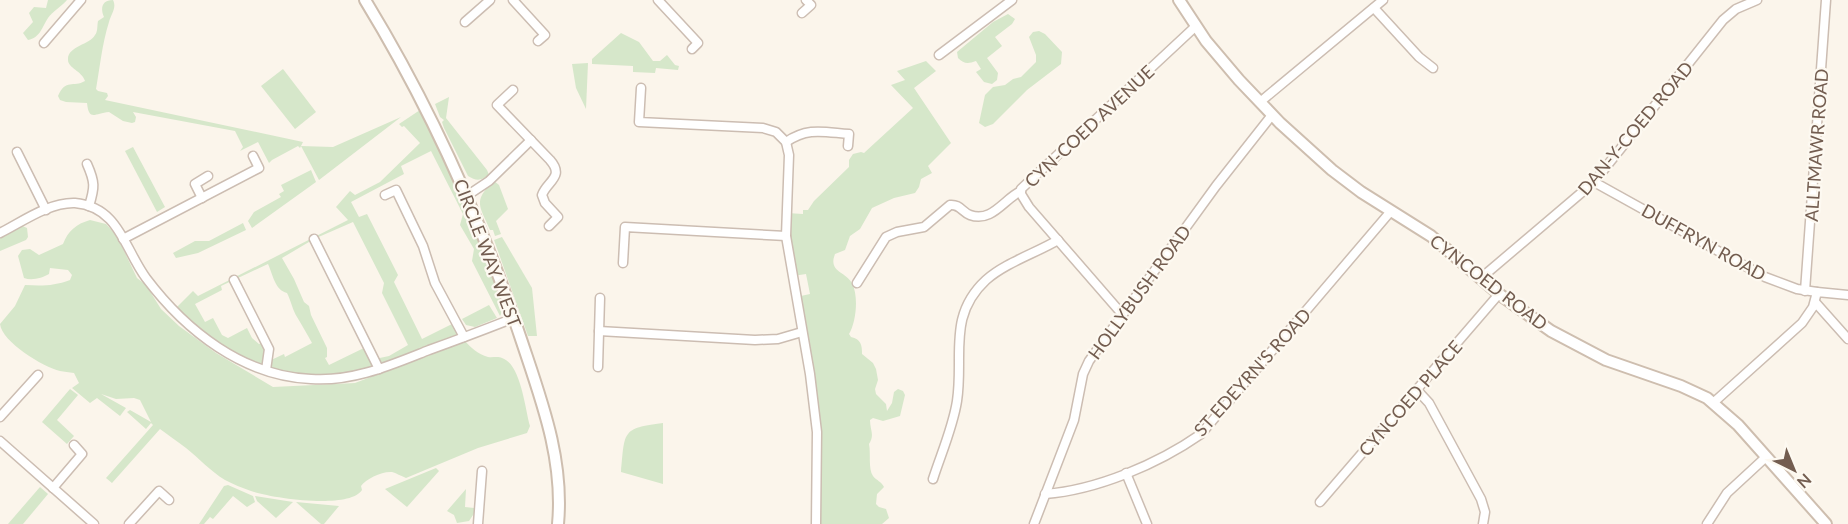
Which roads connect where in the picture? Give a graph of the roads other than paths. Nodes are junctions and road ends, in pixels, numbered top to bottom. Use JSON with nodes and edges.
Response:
{"nodes":[{"id":1,"x":81,"y":0,"type":"edge"},
{"id":2,"x":364,"y":0,"type":"edge"},
{"id":3,"x":490,"y":0,"type":"edge"},
{"id":4,"x":513,"y":0,"type":"edge"},
{"id":5,"x":658,"y":0,"type":"edge"},
{"id":6,"x":806,"y":0,"type":"edge"},
{"id":7,"x":1012,"y":0,"type":"edge"},
{"id":8,"x":1179,"y":0,"type":"edge"},
{"id":9,"x":1383,"y":0,"type":"edge"},
{"id":10,"x":1757,"y":0,"type":"edge"},
{"id":11,"x":1826,"y":0,"type":"edge"},
{"id":12,"x":1374,"y":8,"type":"junction"},
{"id":13,"x":802,"y":13,"type":"dead end"},
{"id":14,"x":465,"y":22,"type":"dead end"},
{"id":15,"x":1196,"y":27,"type":"junction"},
{"id":16,"x":538,"y":41,"type":"dead end"},
{"id":17,"x":44,"y":43,"type":"dead end"},
{"id":18,"x":692,"y":49,"type":"dead end"},
{"id":19,"x":939,"y":55,"type":"dead end"},
{"id":20,"x":1433,"y":68,"type":"dead end"},
{"id":21,"x":641,"y":88,"type":"dead end"},
{"id":22,"x":513,"y":90,"type":"dead end"},
{"id":23,"x":1260,"y":102,"type":"junction"},
{"id":24,"x":1272,"y":115,"type":"junction"},
{"id":25,"x":531,"y":140,"type":"junction"},
{"id":26,"x":786,"y":142,"type":"junction"},
{"id":27,"x":848,"y":146,"type":"dead end"},
{"id":28,"x":17,"y":152,"type":"dead end"},
{"id":29,"x":253,"y":156,"type":"dead end"},
{"id":30,"x":87,"y":164,"type":"dead end"},
{"id":31,"x":208,"y":176,"type":"dead end"},
{"id":32,"x":1594,"y":182,"type":"junction"},
{"id":33,"x":1021,"y":191,"type":"junction"},
{"id":34,"x":385,"y":195,"type":"dead end"},
{"id":35,"x":468,"y":195,"type":"junction"},
{"id":36,"x":202,"y":198,"type":"junction"},
{"id":37,"x":89,"y":206,"type":"junction"},
{"id":38,"x":46,"y":210,"type":"junction"},
{"id":39,"x":1391,"y":211,"type":"junction"},
{"id":40,"x":549,"y":225,"type":"dead end"},
{"id":41,"x":0,"y":234,"type":"edge"},
{"id":42,"x":786,"y":236,"type":"junction"},
{"id":43,"x":123,"y":239,"type":"junction"},
{"id":44,"x":314,"y":239,"type":"dead end"},
{"id":45,"x":1058,"y":240,"type":"junction"},
{"id":46,"x":623,"y":263,"type":"dead end"},
{"id":47,"x":1481,"y":278,"type":"junction"},
{"id":48,"x":234,"y":280,"type":"dead end"},
{"id":49,"x":857,"y":283,"type":"dead end"},
{"id":50,"x":1805,"y":291,"type":"junction"},
{"id":51,"x":1499,"y":294,"type":"junction"},
{"id":52,"x":1848,"y":295,"type":"edge"},
{"id":53,"x":1816,"y":297,"type":"junction"},
{"id":54,"x":600,"y":298,"type":"dead end"},
{"id":55,"x":1122,"y":314,"type":"junction"},
{"id":56,"x":514,"y":318,"type":"junction"},
{"id":57,"x":599,"y":331,"type":"junction"},
{"id":58,"x":802,"y":332,"type":"junction"},
{"id":59,"x":464,"y":337,"type":"junction"},
{"id":60,"x":1848,"y":339,"type":"edge"},
{"id":61,"x":598,"y":367,"type":"dead end"},
{"id":62,"x":380,"y":369,"type":"junction"},
{"id":63,"x":266,"y":370,"type":"junction"},
{"id":64,"x":38,"y":375,"type":"dead end"},
{"id":65,"x":1417,"y":390,"type":"junction"},
{"id":66,"x":1713,"y":403,"type":"junction"},
{"id":67,"x":0,"y":417,"type":"edge"},
{"id":68,"x":0,"y":441,"type":"edge"},
{"id":69,"x":74,"y":446,"type":"dead end"},
{"id":70,"x":1766,"y":457,"type":"junction"},
{"id":71,"x":482,"y":471,"type":"dead end"},
{"id":72,"x":1126,"y":473,"type":"junction"},
{"id":73,"x":933,"y":479,"type":"dead end"},
{"id":74,"x":53,"y":488,"type":"junction"},
{"id":75,"x":1045,"y":494,"type":"junction"},
{"id":76,"x":169,"y":500,"type":"dead end"},
{"id":77,"x":1320,"y":502,"type":"dead end"},
{"id":78,"x":94,"y":524,"type":"edge"},
{"id":79,"x":129,"y":524,"type":"edge"},
{"id":80,"x":478,"y":524,"type":"edge"},
{"id":81,"x":558,"y":524,"type":"edge"},
{"id":82,"x":816,"y":524,"type":"edge"},
{"id":83,"x":1034,"y":524,"type":"edge"},
{"id":84,"x":1147,"y":524,"type":"edge"},
{"id":85,"x":1483,"y":524,"type":"edge"},
{"id":86,"x":1707,"y":524,"type":"edge"},
{"id":87,"x":1826,"y":524,"type":"edge"}],
"edges":[{"from":1,"to":17,"type":"street"},
{"from":2,"to":35,"type":"street","name":"CIRCLE WAY WEST"},
{"from":3,"to":14,"type":"street"},
{"from":4,"to":16,"type":"street"},
{"from":5,"to":18,"type":"street"},
{"from":6,"to":13,"type":"street"},
{"from":7,"to":19,"type":"street"},
{"from":8,"to":15,"type":"street","name":"CYNCOED ROAD"},
{"from":9,"to":12,"type":"street"},
{"from":10,"to":32,"type":"street","name":"DAN-Y-COED ROAD"},
{"from":11,"to":50,"type":"street","name":"ALLTMAWR ROAD"},
{"from":12,"to":20,"type":"street"},
{"from":12,"to":23,"type":"street"},
{"from":15,"to":23,"type":"street","name":"CYNCOED ROAD"},
{"from":15,"to":33,"type":"street","name":"CYN-COED AVENUE"},
{"from":21,"to":26,"type":"street"},
{"from":22,"to":25,"type":"street"},
{"from":23,"to":24,"type":"street","name":"CYNCOED ROAD"},
{"from":24,"to":39,"type":"street","name":"CYNCOED ROAD"},
{"from":24,"to":55,"type":"street","name":"HOLLYBUSH ROAD"},
{"from":25,"to":35,"type":"street"},
{"from":25,"to":40,"type":"street"},
{"from":26,"to":27,"type":"street"},
{"from":26,"to":42,"type":"street"},
{"from":28,"to":38,"type":"street"},
{"from":29,"to":36,"type":"street"},
{"from":30,"to":37,"type":"street"},
{"from":31,"to":36,"type":"street"},
{"from":32,"to":47,"type":"street","name":"DAN-Y-COED ROAD"},
{"from":32,"to":50,"type":"street","name":"DUFFRYN ROAD"},
{"from":33,"to":45,"type":"street","name":"CYN-COED AVENUE"},
{"from":33,"to":49,"type":"street"},
{"from":34,"to":59,"type":"street"},
{"from":35,"to":56,"type":"street","name":"CIRCLE WAY WEST"},
{"from":36,"to":43,"type":"street"},
{"from":37,"to":38,"type":"street"},
{"from":37,"to":43,"type":"street"},
{"from":38,"to":41,"type":"street"},
{"from":39,"to":47,"type":"street","name":"CYNCOED ROAD"},
{"from":39,"to":72,"type":"street","name":"ST EDEYRN'S ROAD"},
{"from":42,"to":46,"type":"street"},
{"from":42,"to":58,"type":"street"},
{"from":43,"to":63,"type":"street"},
{"from":44,"to":62,"type":"street"},
{"from":45,"to":55,"type":"street","name":"CYN-COED AVENUE"},
{"from":45,"to":73,"type":"street"},
{"from":47,"to":51,"type":"street","name":"CYNCOED ROAD"},
{"from":48,"to":63,"type":"street"},
{"from":50,"to":53,"type":"street","name":"DUFFRYN ROAD"},
{"from":51,"to":65,"type":"street","name":"CYNCOED PLACE"},
{"from":51,"to":66,"type":"street","name":"CYNCOED ROAD"},
{"from":52,"to":53,"type":"street","name":"DUFFRYN ROAD"},
{"from":53,"to":60,"type":"street"},
{"from":53,"to":66,"type":"street"},
{"from":54,"to":57,"type":"street"},
{"from":55,"to":75,"type":"street","name":"HOLLYBUSH ROAD"},
{"from":56,"to":59,"type":"street"},
{"from":56,"to":81,"type":"street","name":"CIRCLE WAY WEST"},
{"from":57,"to":58,"type":"street"},
{"from":57,"to":61,"type":"street"},
{"from":58,"to":82,"type":"street"},
{"from":59,"to":62,"type":"street"},
{"from":62,"to":63,"type":"street"},
{"from":64,"to":67,"type":"street"},
{"from":65,"to":77,"type":"street","name":"CYNCOED PLACE"},
{"from":65,"to":85,"type":"street"},
{"from":66,"to":70,"type":"street","name":"CYNCOED ROAD"},
{"from":68,"to":74,"type":"street"},
{"from":69,"to":74,"type":"street"},
{"from":70,"to":86,"type":"street"},
{"from":70,"to":87,"type":"street","name":"CYNCOED ROAD"},
{"from":71,"to":80,"type":"street"},
{"from":72,"to":75,"type":"street","name":"ST EDEYRN'S ROAD"},
{"from":72,"to":84,"type":"street"},
{"from":74,"to":78,"type":"street"},
{"from":75,"to":83,"type":"street","name":"HOLLYBUSH ROAD"},
{"from":76,"to":79,"type":"street"}]}
